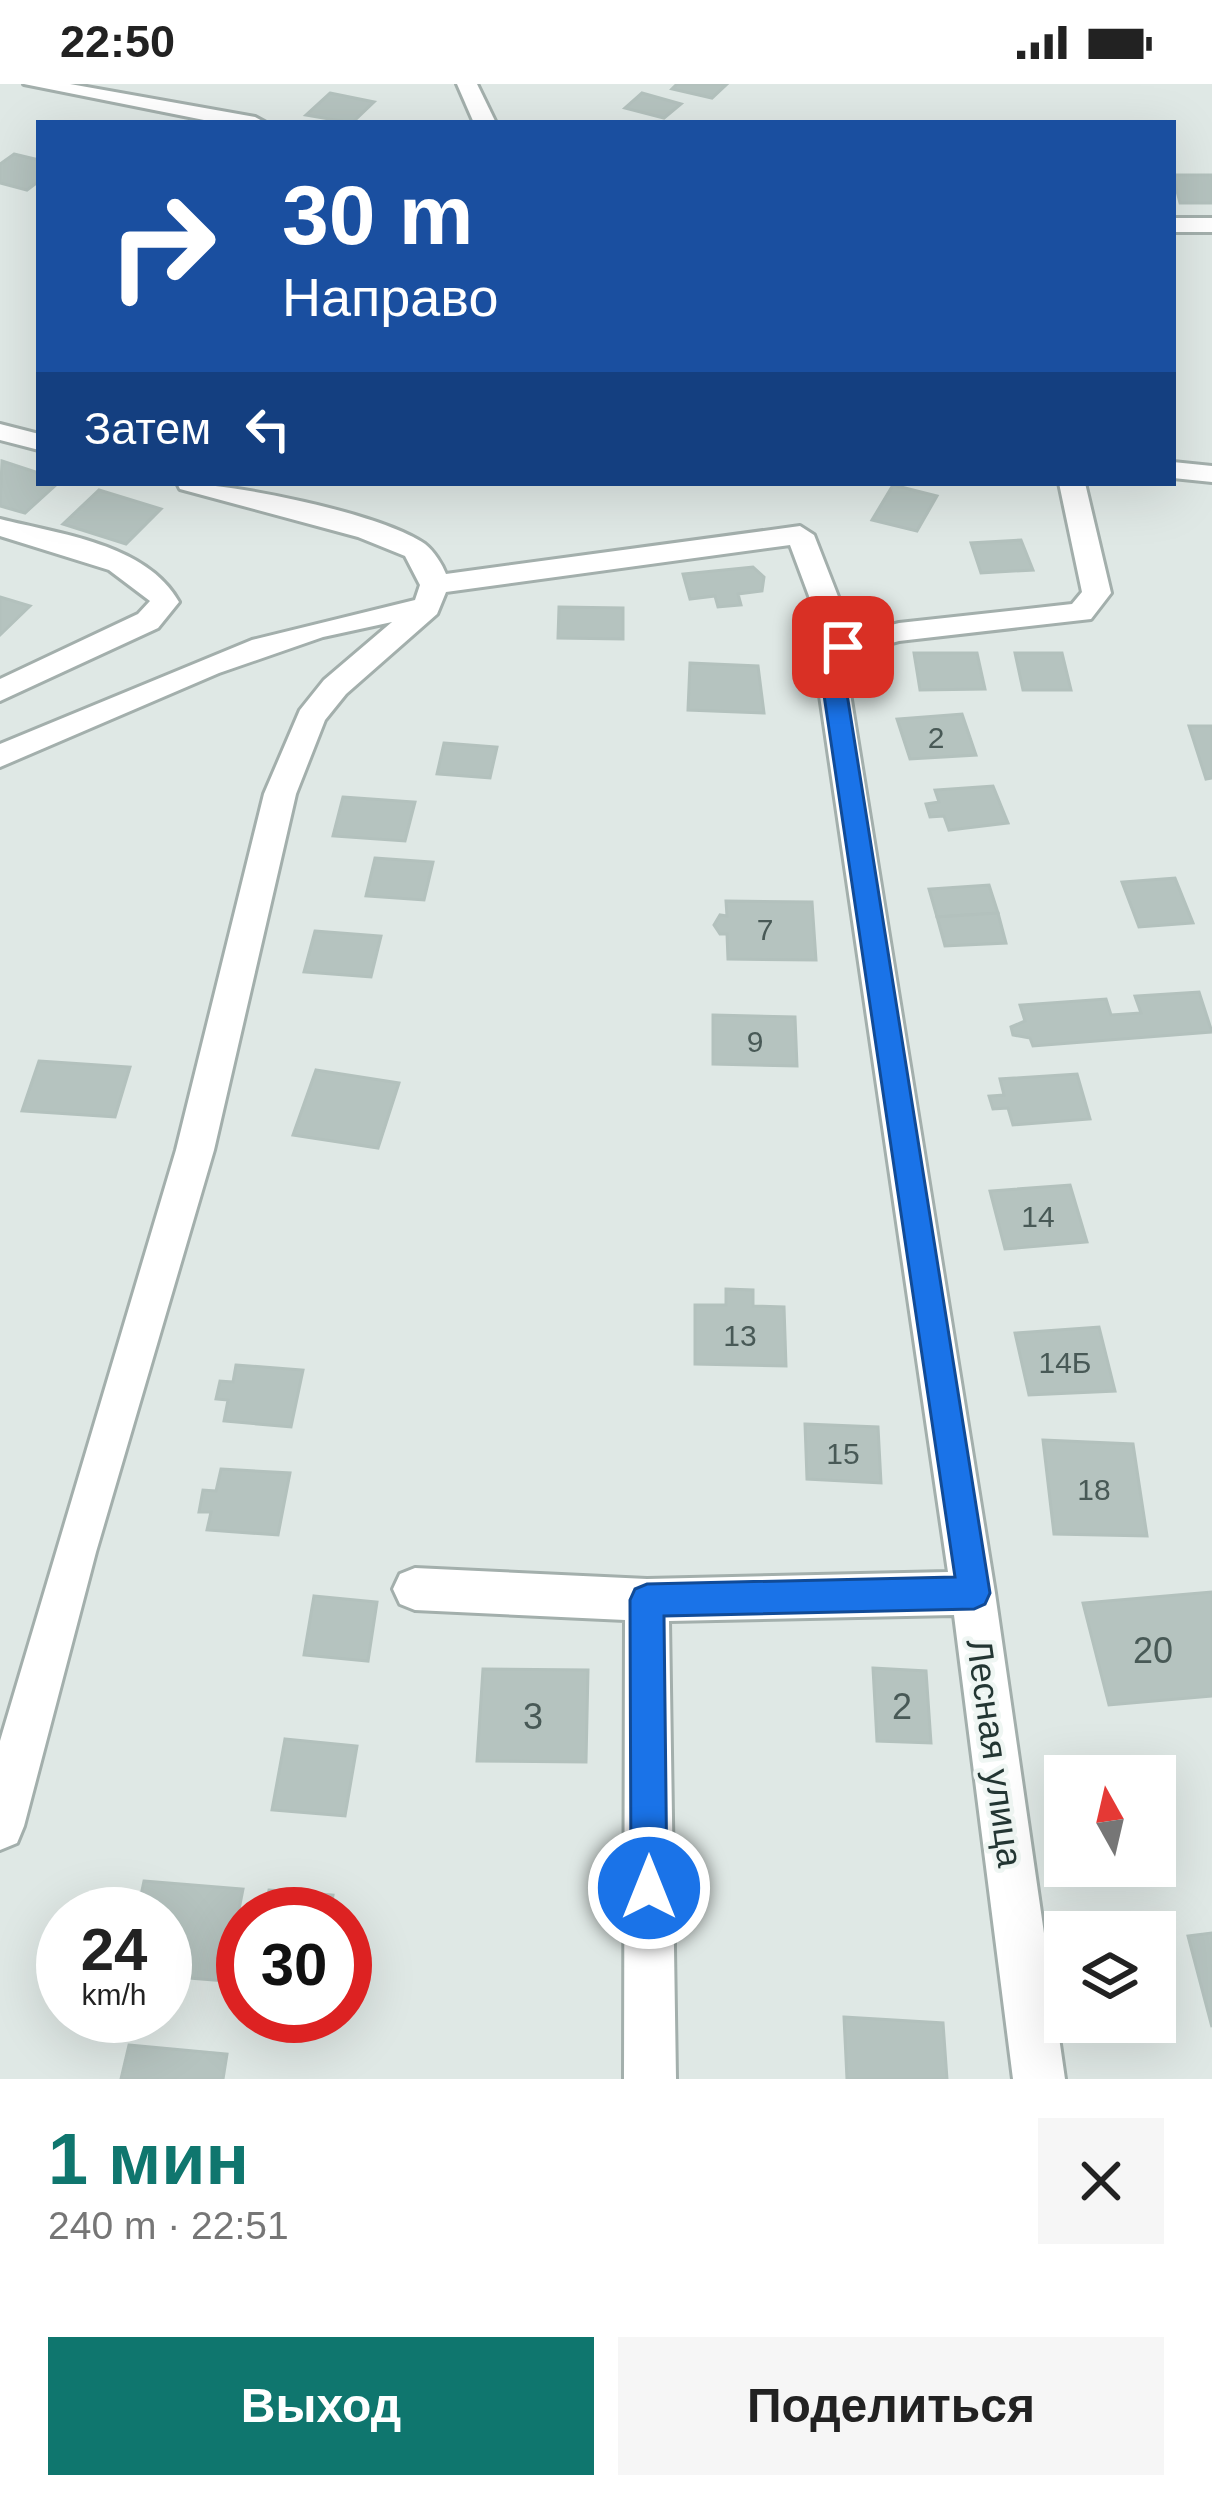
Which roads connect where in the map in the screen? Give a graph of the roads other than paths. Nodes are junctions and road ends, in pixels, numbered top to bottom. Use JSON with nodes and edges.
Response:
{"nodes":[{"id":1,"x":34,"y":84,"type":"edge"},
{"id":2,"x":467,"y":84,"type":"edge"},
{"id":3,"x":238,"y":120,"type":"edge"},
{"id":4,"x":484,"y":120,"type":"edge"},
{"id":5,"x":1212,"y":225,"type":"edge"},
{"id":6,"x":1176,"y":226,"type":"edge"},
{"id":7,"x":0,"y":432,"type":"edge"},
{"id":8,"x":36,"y":441,"type":"edge"},
{"id":9,"x":1176,"y":470,"type":"edge"},
{"id":10,"x":1212,"y":474,"type":"edge"},
{"id":11,"x":201,"y":486,"type":"edge"},
{"id":12,"x":1073,"y":486,"type":"edge"},
{"id":13,"x":0,"y":526,"type":"edge"},
{"id":14,"x":431,"y":596,"type":"junction"},
{"id":15,"x":843,"y":647,"type":"junction"},
{"id":16,"x":0,"y":691,"type":"edge"},
{"id":17,"x":0,"y":756,"type":"edge"},
{"id":18,"x":415,"y":1589,"type":"dead end"},
{"id":19,"x":974,"y":1593,"type":"junction"},
{"id":20,"x":647,"y":1600,"type":"junction"},
{"id":21,"x":0,"y":1826,"type":"edge"},
{"id":22,"x":650,"y":2079,"type":"edge"},
{"id":23,"x":1039,"y":2079,"type":"edge"}],
"edges":[{"from":1,"to":3,"type":"street"},
{"from":2,"to":4,"type":"street"},
{"from":5,"to":6,"type":"street"},
{"from":7,"to":8,"type":"street"},
{"from":9,"to":10,"type":"street"},
{"from":11,"to":14,"type":"street"},
{"from":12,"to":15,"type":"street"},
{"from":13,"to":16,"type":"street"},
{"from":14,"to":15,"type":"street"},
{"from":14,"to":17,"type":"street"},
{"from":14,"to":21,"type":"street"},
{"from":15,"to":19,"type":"street","name":"Лесная улица"},
{"from":18,"to":20,"type":"street"},
{"from":19,"to":20,"type":"street"},
{"from":19,"to":23,"type":"street","name":"Лесная улица"},
{"from":20,"to":22,"type":"street"}]}
